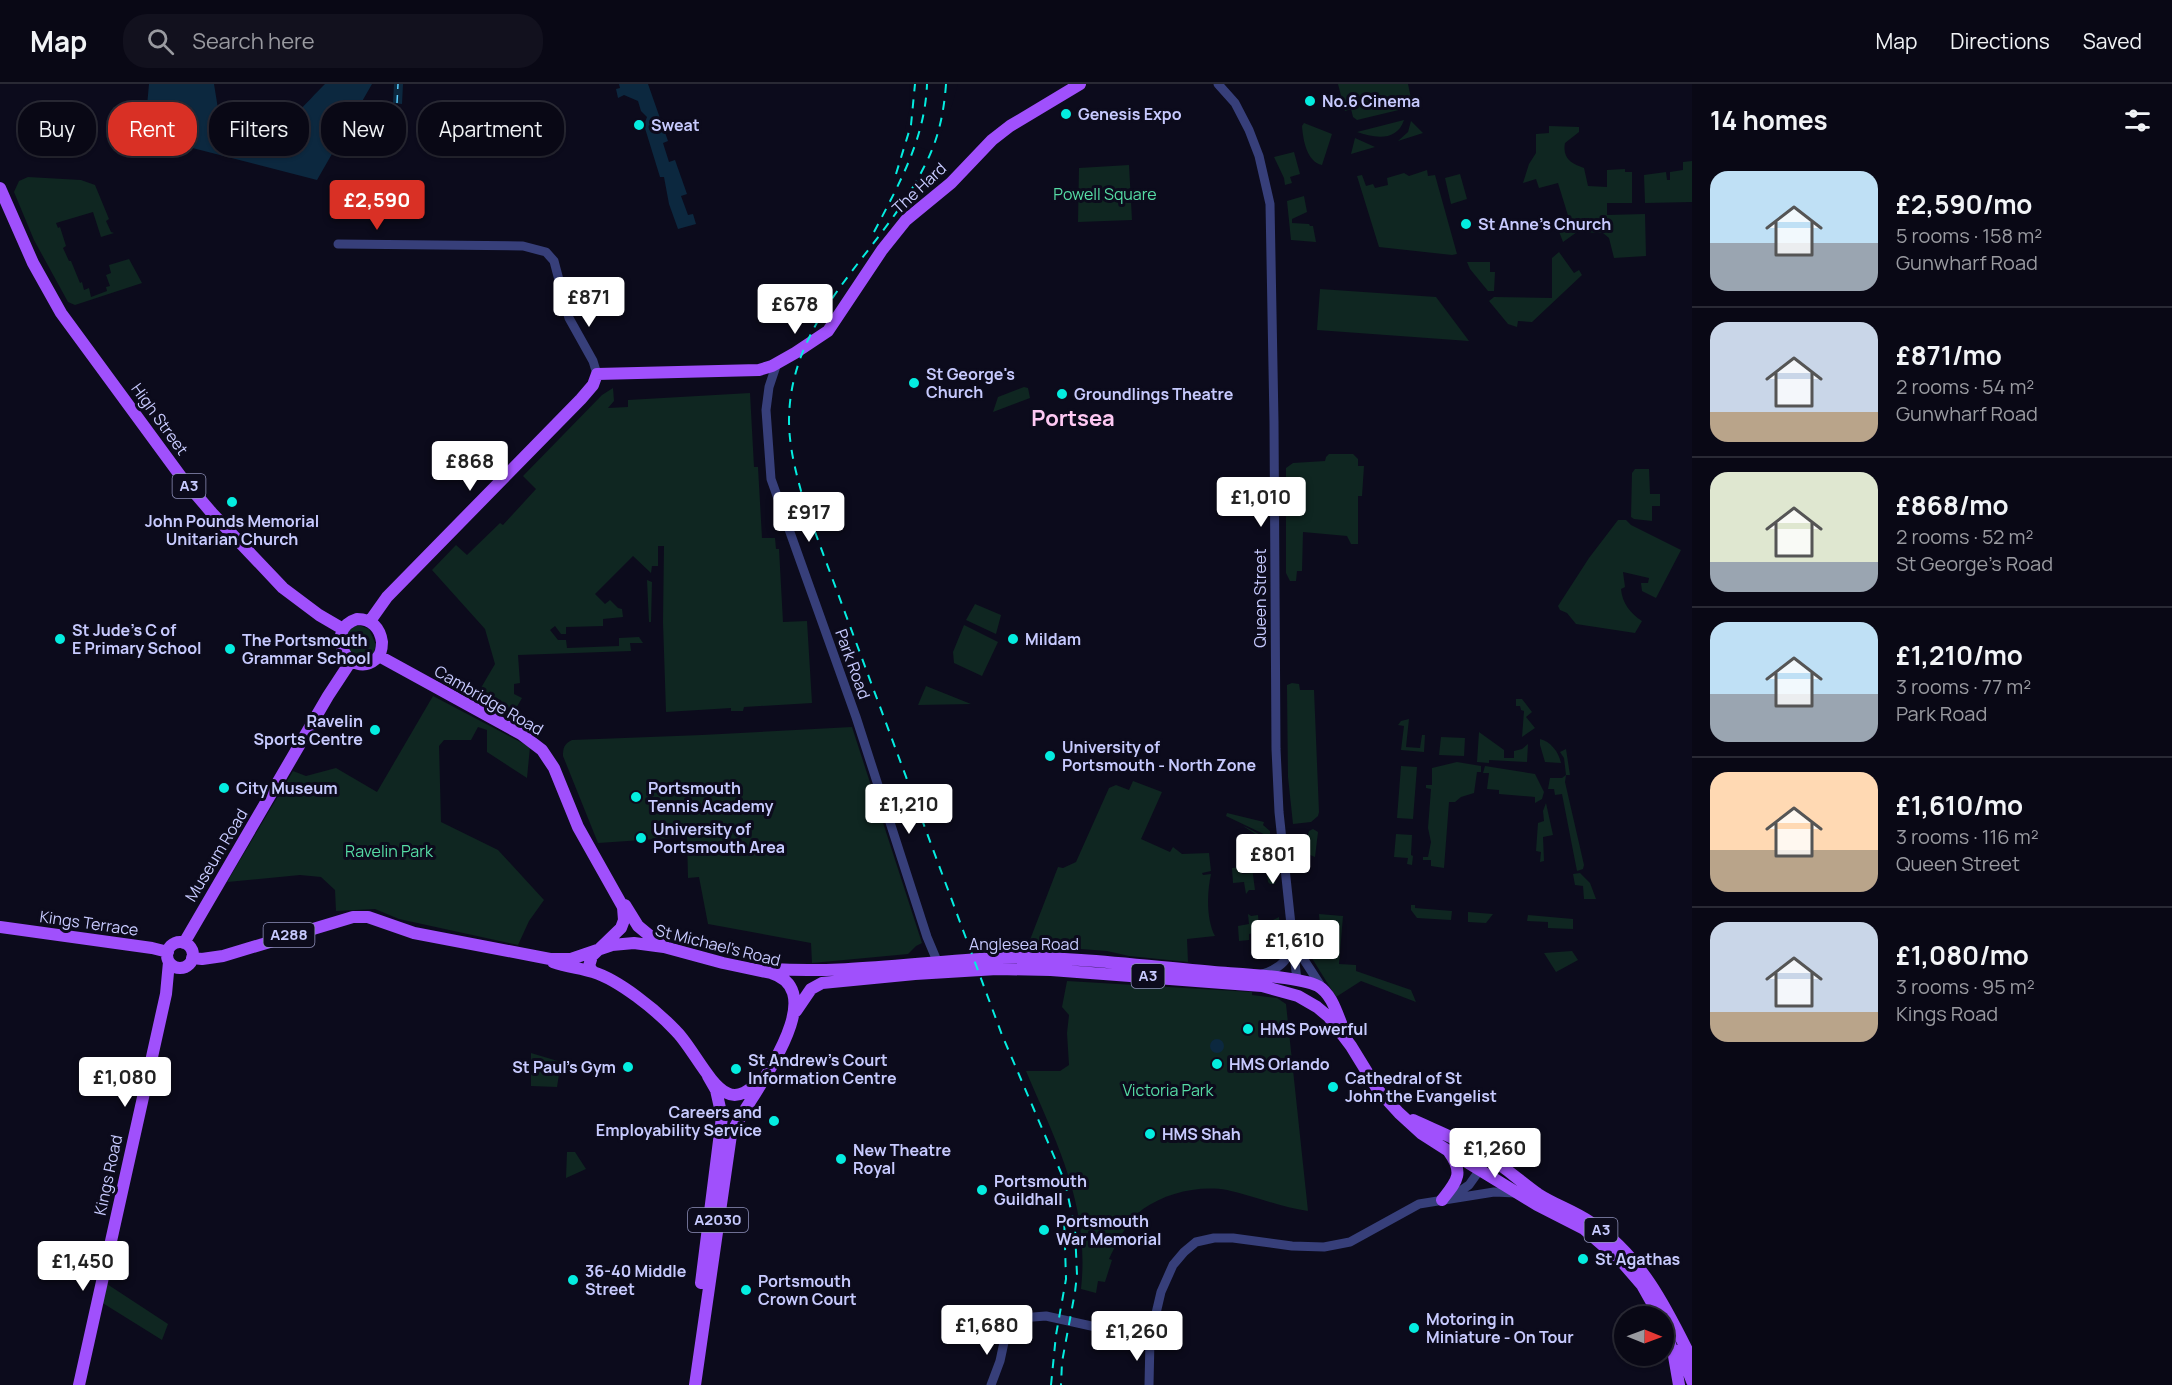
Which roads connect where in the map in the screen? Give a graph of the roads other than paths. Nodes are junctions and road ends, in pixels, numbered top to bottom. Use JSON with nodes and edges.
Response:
{"nodes":[{"id":1,"x":1218,"y":84,"type":"edge"},
{"id":2,"x":1077,"y":86,"type":"edge"},
{"id":3,"x":0,"y":188,"type":"edge"},
{"id":4,"x":338,"y":244,"type":"dead end"},
{"id":5,"x":777,"y":363,"type":"junction"},
{"id":6,"x":597,"y":374,"type":"junction"},
{"id":7,"x":370,"y":621,"type":"junction"},
{"id":8,"x":343,"y":629,"type":"junction"},
{"id":9,"x":379,"y":656,"type":"junction"},
{"id":10,"x":351,"y":661,"type":"junction"},
{"id":11,"x":613,"y":887,"type":"junction"},
{"id":12,"x":3,"y":927,"type":"edge"},
{"id":13,"x":1293,"y":941,"type":"junction"},
{"id":14,"x":184,"y":943,"type":"junction"},
{"id":15,"x":664,"y":947,"type":"junction"},
{"id":16,"x":599,"y":949,"type":"junction"},
{"id":17,"x":541,"y":957,"type":"junction"},
{"id":18,"x":192,"y":958,"type":"junction"},
{"id":19,"x":172,"y":960,"type":"junction"},
{"id":20,"x":940,"y":967,"type":"junction"},
{"id":21,"x":750,"y":968,"type":"junction"},
{"id":22,"x":593,"y":972,"type":"junction"},
{"id":23,"x":1250,"y":975,"type":"junction"},
{"id":24,"x":1297,"y":981,"type":"junction"},
{"id":25,"x":1323,"y":990,"type":"junction"},
{"id":26,"x":795,"y":1011,"type":"junction"},
{"id":27,"x":1336,"y":1026,"type":"junction"},
{"id":28,"x":1351,"y":1046,"type":"junction"},
{"id":29,"x":770,"y":1066,"type":"junction"},
{"id":30,"x":708,"y":1076,"type":"junction"},
{"id":31,"x":1399,"y":1113,"type":"junction"},
{"id":32,"x":1447,"y":1150,"type":"junction"},
{"id":33,"x":1490,"y":1158,"type":"junction"},
{"id":34,"x":1483,"y":1172,"type":"junction"},
{"id":35,"x":1518,"y":1193,"type":"junction"},
{"id":36,"x":1442,"y":1200,"type":"junction"},
{"id":37,"x":1654,"y":1306,"type":"edge"},
{"id":38,"x":1661,"y":1306,"type":"edge"},
{"id":39,"x":1674,"y":1333,"type":"edge"},
{"id":40,"x":1674,"y":1336,"type":"edge"},
{"id":41,"x":1150,"y":1339,"type":"junction"},
{"id":42,"x":1674,"y":1356,"type":"edge"},
{"id":43,"x":1692,"y":1360,"type":"edge"},
{"id":44,"x":1692,"y":1381,"type":"edge"},
{"id":45,"x":79,"y":1385,"type":"edge"},
{"id":46,"x":687,"y":1385,"type":"edge"},
{"id":47,"x":695,"y":1385,"type":"edge"},
{"id":48,"x":991,"y":1385,"type":"edge"},
{"id":49,"x":1149,"y":1385,"type":"edge"},
{"id":50,"x":1679,"y":1385,"type":"edge"}],
"edges":[{"from":1,"to":13,"type":"street","name":"Queen Street"},
{"from":2,"to":5,"type":"main road","name":"The Hard"},
{"from":3,"to":8,"type":"main road","name":"High Street","number":"A3"},
{"from":4,"to":6,"type":"street"},
{"from":5,"to":6,"type":"main road","name":"The Hard"},
{"from":5,"to":20,"type":"street","name":"Park Road"},
{"from":6,"to":7,"type":"main road"},
{"from":7,"to":8,"type":"main road"},
{"from":7,"to":9,"type":"main road"},
{"from":8,"to":10,"type":"main road"},
{"from":9,"to":10,"type":"main road"},
{"from":9,"to":11,"type":"main road","name":"Cambridge Road","number":"A3"},
{"from":10,"to":14,"type":"main road","name":"Museum Road"},
{"from":11,"to":15,"type":"main road","name":"Cambridge Road","number":"A3"},
{"from":11,"to":16,"type":"main road","name":"Cambridge Road","number":"A3"},
{"from":12,"to":19,"type":"main road","name":"Kings Terrace"},
{"from":13,"to":23,"type":"street"},
{"from":13,"to":24,"type":"street","name":"Queen Street"},
{"from":13,"to":25,"type":"street"},
{"from":14,"to":18,"type":"main road"},
{"from":14,"to":19,"type":"main road"},
{"from":15,"to":16,"type":"main road","name":"St Michael's Road","number":"A3"},
{"from":15,"to":21,"type":"main road","name":"St Michael's Road","number":"A3"},
{"from":16,"to":17,"type":"main road","number":"A288"},
{"from":16,"to":22,"type":"main road"},
{"from":17,"to":18,"type":"main road","number":"A288"},
{"from":17,"to":22,"type":"main road","number":"A288"},
{"from":18,"to":19,"type":"main road"},
{"from":19,"to":45,"type":"main road","name":"Kings Road"},
{"from":20,"to":21,"type":"main road","name":"Anglesea Road","number":"A3"},
{"from":20,"to":23,"type":"main road","name":"Anglesea Road","number":"A3"},
{"from":20,"to":26,"type":"main road","name":"Anglesea Road","number":"A3"},
{"from":20,"to":27,"type":"main road","name":"Anglesea Road","number":"A3"},
{"from":21,"to":26,"type":"main road","name":"St Michael's Road","number":"A3"},
{"from":22,"to":30,"type":"main road","number":"A3"},
{"from":23,"to":24,"type":"main road","name":"Anglesea Road","number":"A3"},
{"from":24,"to":25,"type":"main road","number":"A3"},
{"from":24,"to":27,"type":"main road","number":"A3"},
{"from":25,"to":28,"type":"main road","number":"A3"},
{"from":26,"to":29,"type":"main road","number":"A3"},
{"from":27,"to":28,"type":"main road","number":"A3"},
{"from":28,"to":31,"type":"main road","number":"A3"},
{"from":29,"to":30,"type":"main road","number":"A3"},
{"from":29,"to":47,"type":"main road","number":"A2030"},
{"from":30,"to":46,"type":"main road","number":"A2030"},
{"from":31,"to":32,"type":"main road","number":"A3"},
{"from":31,"to":33,"type":"main road","number":"A3"},
{"from":32,"to":34,"type":"main road","number":"A3"},
{"from":32,"to":36,"type":"main road"},
{"from":33,"to":34,"type":"street"},
{"from":33,"to":38,"type":"main road","number":"A3"},
{"from":34,"to":35,"type":"main road","number":"A3"},
{"from":34,"to":36,"type":"street"},
{"from":35,"to":36,"type":"street"},
{"from":35,"to":37,"type":"main road","number":"A3"},
{"from":36,"to":41,"type":"street"},
{"from":39,"to":43,"type":"main road","number":"A3"},
{"from":40,"to":44,"type":"main road","number":"A3"},
{"from":41,"to":48,"type":"street"},
{"from":41,"to":49,"type":"street"},
{"from":42,"to":50,"type":"main road","number":"A3"},
{"from":44,"to":50,"type":"main road"}]}
